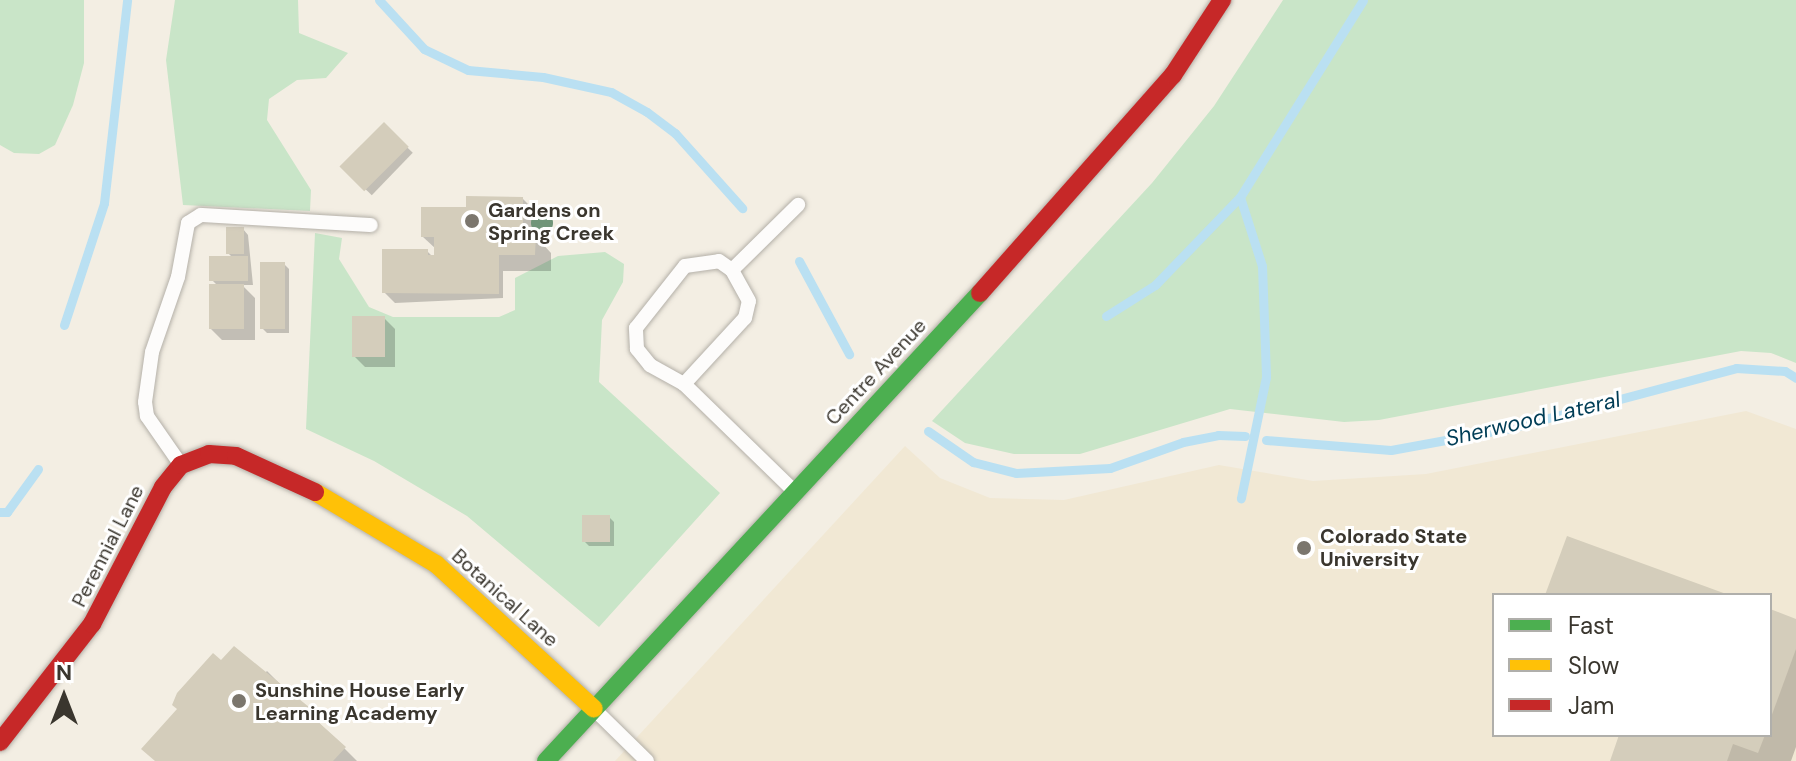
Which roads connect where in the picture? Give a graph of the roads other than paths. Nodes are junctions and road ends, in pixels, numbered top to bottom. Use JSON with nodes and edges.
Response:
{"nodes":[{"id":1,"x":1222,"y":0,"type":"edge"},
{"id":2,"x":798,"y":205,"type":"dead end"},
{"id":3,"x":371,"y":225,"type":"dead end"},
{"id":4,"x":732,"y":270,"type":"junction"},
{"id":5,"x":684,"y":384,"type":"junction"},
{"id":6,"x":181,"y":465,"type":"junction"},
{"id":7,"x":794,"y":491,"type":"junction"},
{"id":8,"x":594,"y":709,"type":"junction"},
{"id":9,"x":0,"y":742,"type":"edge"},
{"id":10,"x":546,"y":761,"type":"edge"},
{"id":11,"x":647,"y":761,"type":"edge"}],
"edges":[{"from":1,"to":7,"type":"street","name":"Centre Avenue"},
{"from":2,"to":4,"type":"lane"},
{"from":3,"to":6,"type":"lane"},
{"from":4,"to":5,"type":"lane"},
{"from":4,"to":5,"type":"lane"},
{"from":5,"to":7,"type":"lane"},
{"from":6,"to":8,"type":"street","name":"Botanical Lane"},
{"from":6,"to":9,"type":"street","name":"Perennial Lane"},
{"from":7,"to":8,"type":"street","name":"Centre Avenue"},
{"from":8,"to":10,"type":"street","name":"Centre Avenue"},
{"from":8,"to":11,"type":"lane"}]}
